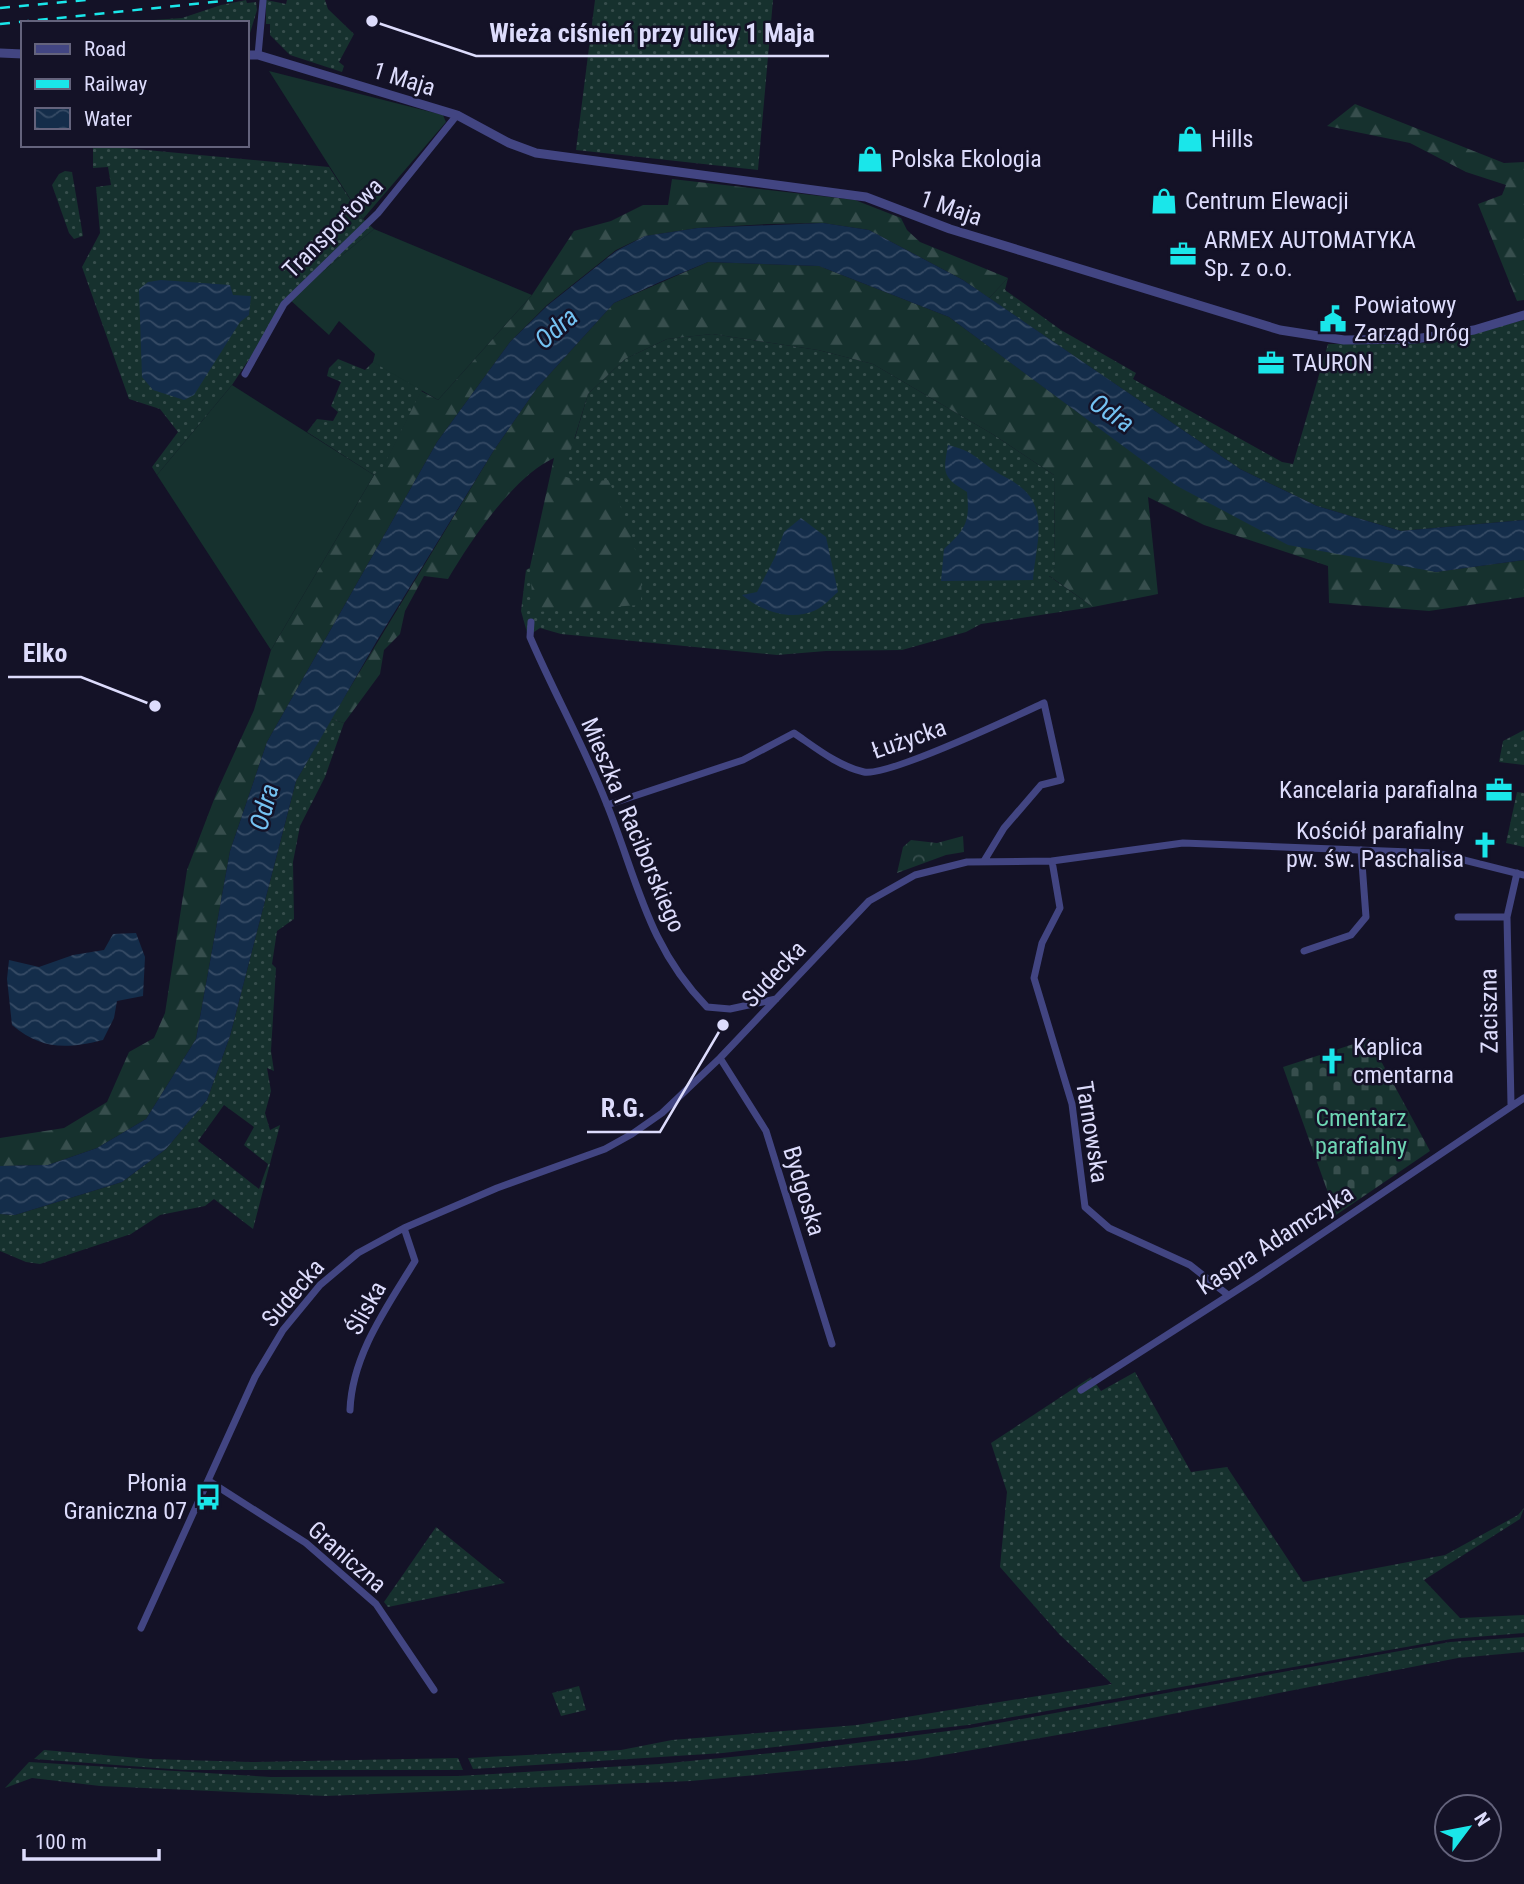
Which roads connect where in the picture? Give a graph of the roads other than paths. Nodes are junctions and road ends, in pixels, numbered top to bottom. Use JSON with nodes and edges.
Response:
{"nodes":[{"id":1,"x":262,"y":1,"type":"edge"},
{"id":2,"x":0,"y":53,"type":"edge"},
{"id":3,"x":21,"y":54,"type":"edge"},
{"id":4,"x":258,"y":54,"type":"junction"},
{"id":5,"x":248,"y":55,"type":"edge"},
{"id":6,"x":457,"y":116,"type":"junction"},
{"id":7,"x":1524,"y":315,"type":"edge"},
{"id":8,"x":245,"y":374,"type":"dead end"},
{"id":9,"x":531,"y":622,"type":"dead end"},
{"id":10,"x":607,"y":805,"type":"junction"},
{"id":11,"x":1362,"y":849,"type":"junction"},
{"id":12,"x":1052,"y":860,"type":"junction"},
{"id":13,"x":984,"y":861,"type":"junction"},
{"id":14,"x":1521,"y":874,"type":"edge"},
{"id":15,"x":1458,"y":917,"type":"dead end"},
{"id":16,"x":1507,"y":917,"type":"junction"},
{"id":17,"x":1304,"y":951,"type":"dead end"},
{"id":18,"x":777,"y":999,"type":"junction"},
{"id":19,"x":720,"y":1058,"type":"junction"},
{"id":20,"x":1524,"y":1098,"type":"edge"},
{"id":21,"x":1511,"y":1104,"type":"junction"},
{"id":22,"x":404,"y":1228,"type":"junction"},
{"id":23,"x":1228,"y":1295,"type":"junction"},
{"id":24,"x":832,"y":1343,"type":"dead end"},
{"id":25,"x":1081,"y":1390,"type":"dead end"},
{"id":26,"x":350,"y":1410,"type":"dead end"},
{"id":27,"x":209,"y":1480,"type":"junction"},
{"id":28,"x":141,"y":1628,"type":"dead end"},
{"id":29,"x":434,"y":1690,"type":"dead end"}],
"edges":[{"from":1,"to":4,"type":"street"},
{"from":2,"to":3,"type":"street"},
{"from":4,"to":5,"type":"street","name":"1 Maja"},
{"from":4,"to":6,"type":"street","name":"1 Maja"},
{"from":6,"to":7,"type":"street","name":"1 Maja"},
{"from":6,"to":8,"type":"street","name":"Transportowa"},
{"from":9,"to":10,"type":"street","name":"Mieszka I Raciborskiego"},
{"from":10,"to":13,"type":"street","name":"Łużycka"},
{"from":10,"to":18,"type":"street","name":"Mieszka I Raciborskiego"},
{"from":11,"to":12,"type":"street","name":"Sudecka"},
{"from":11,"to":14,"type":"street","name":"Sudecka"},
{"from":11,"to":17,"type":"street"},
{"from":12,"to":13,"type":"street","name":"Sudecka"},
{"from":12,"to":23,"type":"street","name":"Tarnowska"},
{"from":13,"to":18,"type":"street","name":"Sudecka"},
{"from":14,"to":16,"type":"street","name":"Zaciszna"},
{"from":15,"to":16,"type":"street"},
{"from":16,"to":21,"type":"street","name":"Zaciszna"},
{"from":18,"to":19,"type":"street","name":"Sudecka"},
{"from":19,"to":22,"type":"street","name":"Sudecka"},
{"from":19,"to":24,"type":"street","name":"Bydgoska"},
{"from":20,"to":21,"type":"street","name":"Kaspra Adamczyka"},
{"from":21,"to":23,"type":"street","name":"Kaspra Adamczyka"},
{"from":22,"to":26,"type":"street","name":"Śliska"},
{"from":22,"to":27,"type":"street","name":"Sudecka"},
{"from":23,"to":25,"type":"street","name":"Kaspra Adamczyka"},
{"from":27,"to":28,"type":"street","name":"Sudecka"},
{"from":27,"to":29,"type":"street","name":"Graniczna"}]}
